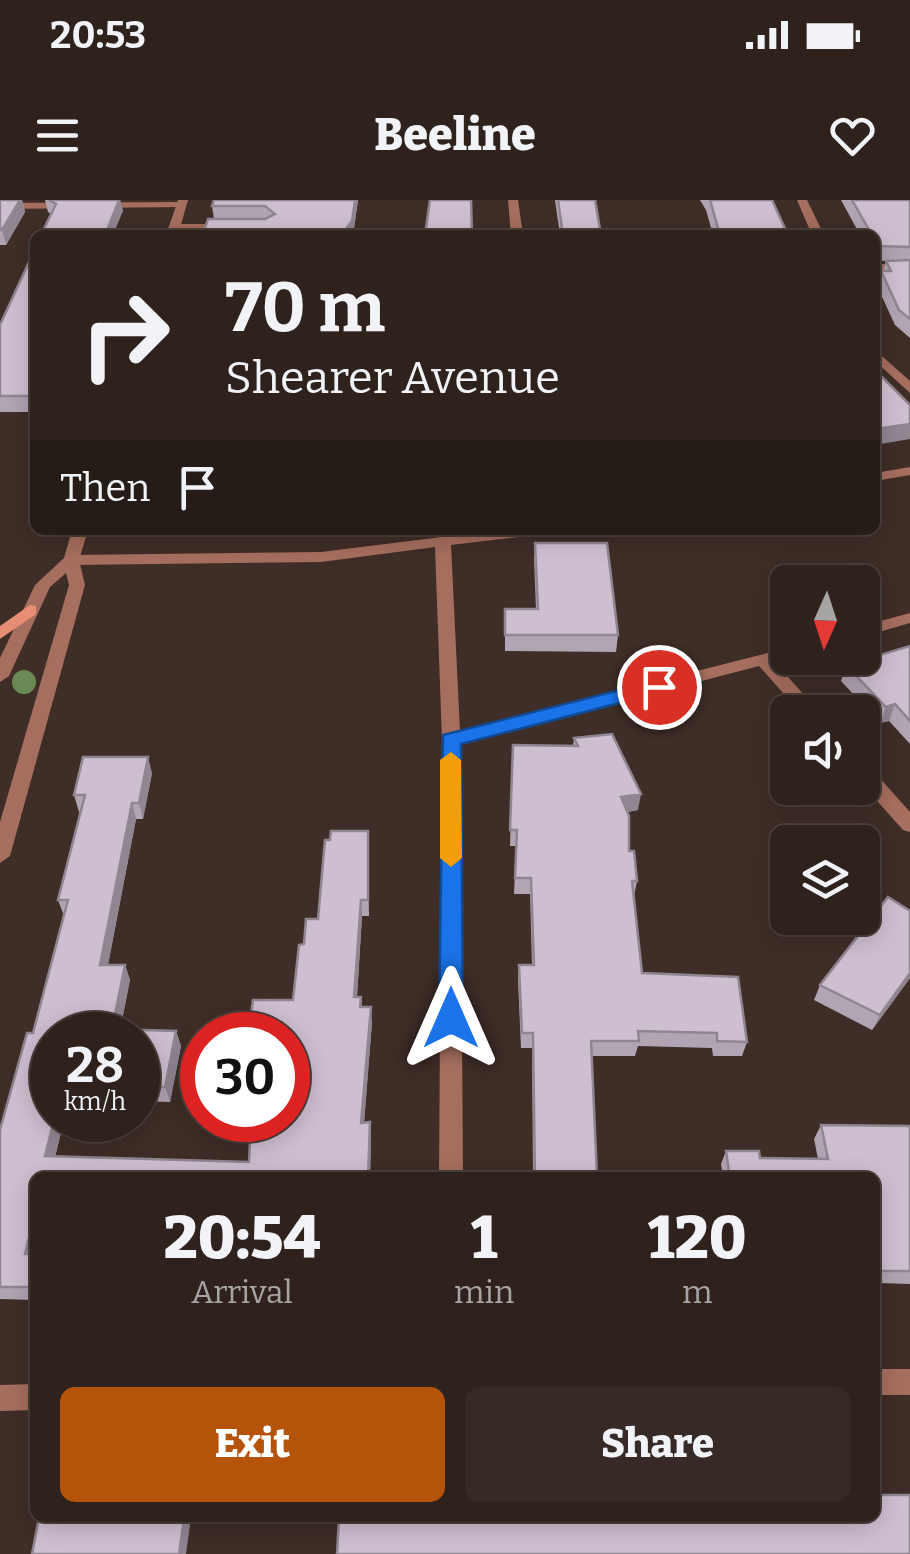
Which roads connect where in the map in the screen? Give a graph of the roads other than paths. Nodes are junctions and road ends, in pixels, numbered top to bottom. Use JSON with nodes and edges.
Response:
{"nodes":[{"id":1,"x":513,"y":200,"type":"edge"},
{"id":2,"x":802,"y":200,"type":"edge"},
{"id":3,"x":182,"y":202,"type":"edge"},
{"id":4,"x":0,"y":206,"type":"edge"},
{"id":5,"x":249,"y":227,"type":"edge"},
{"id":6,"x":173,"y":230,"type":"edge"},
{"id":7,"x":192,"y":230,"type":"edge"},
{"id":8,"x":516,"y":230,"type":"edge"},
{"id":9,"x":816,"y":230,"type":"edge"},
{"id":10,"x":880,"y":268,"type":"edge"},
{"id":11,"x":910,"y":268,"type":"edge"},
{"id":12,"x":880,"y":359,"type":"edge"},
{"id":13,"x":910,"y":389,"type":"edge"},
{"id":14,"x":910,"y":471,"type":"edge"},
{"id":15,"x":880,"y":476,"type":"edge"},
{"id":16,"x":78,"y":535,"type":"edge"},
{"id":17,"x":502,"y":535,"type":"edge"},
{"id":18,"x":443,"y":544,"type":"junction"},
{"id":19,"x":71,"y":560,"type":"junction"},
{"id":20,"x":30,"y":610,"type":"junction"},
{"id":21,"x":910,"y":618,"type":"edge"},
{"id":22,"x":880,"y":627,"type":"edge"},
{"id":23,"x":0,"y":634,"type":"edge"},
{"id":24,"x":770,"y":658,"type":"edge"},
{"id":25,"x":763,"y":660,"type":"junction"},
{"id":26,"x":0,"y":676,"type":"edge"},
{"id":27,"x":795,"y":695,"type":"edge"},
{"id":28,"x":451,"y":740,"type":"junction"},
{"id":29,"x":880,"y":792,"type":"edge"},
{"id":30,"x":910,"y":825,"type":"edge"},
{"id":31,"x":0,"y":856,"type":"edge"},
{"id":32,"x":451,"y":1172,"type":"edge"},
{"id":33,"x":880,"y":1382,"type":"edge"},
{"id":34,"x":910,"y":1382,"type":"edge"},
{"id":35,"x":30,"y":1397,"type":"edge"},
{"id":36,"x":0,"y":1398,"type":"edge"}],
"edges":[{"from":1,"to":8,"type":"street"},
{"from":2,"to":9,"type":"street"},
{"from":3,"to":4,"type":"street"},
{"from":3,"to":6,"type":"street"},
{"from":5,"to":7,"type":"street"},
{"from":10,"to":11,"type":"street"},
{"from":12,"to":13,"type":"street"},
{"from":14,"to":15,"type":"street"},
{"from":16,"to":19,"type":"street"},
{"from":17,"to":18,"type":"street"},
{"from":18,"to":19,"type":"street"},
{"from":18,"to":28,"type":"street"},
{"from":19,"to":20,"type":"street"},
{"from":19,"to":31,"type":"street"},
{"from":20,"to":23,"type":"main road"},
{"from":20,"to":26,"type":"street"},
{"from":21,"to":22,"type":"street"},
{"from":24,"to":25,"type":"street"},
{"from":25,"to":27,"type":"street"},
{"from":25,"to":28,"type":"street"},
{"from":28,"to":32,"type":"street"},
{"from":29,"to":30,"type":"street"},
{"from":33,"to":34,"type":"street"},
{"from":35,"to":36,"type":"street"}]}
